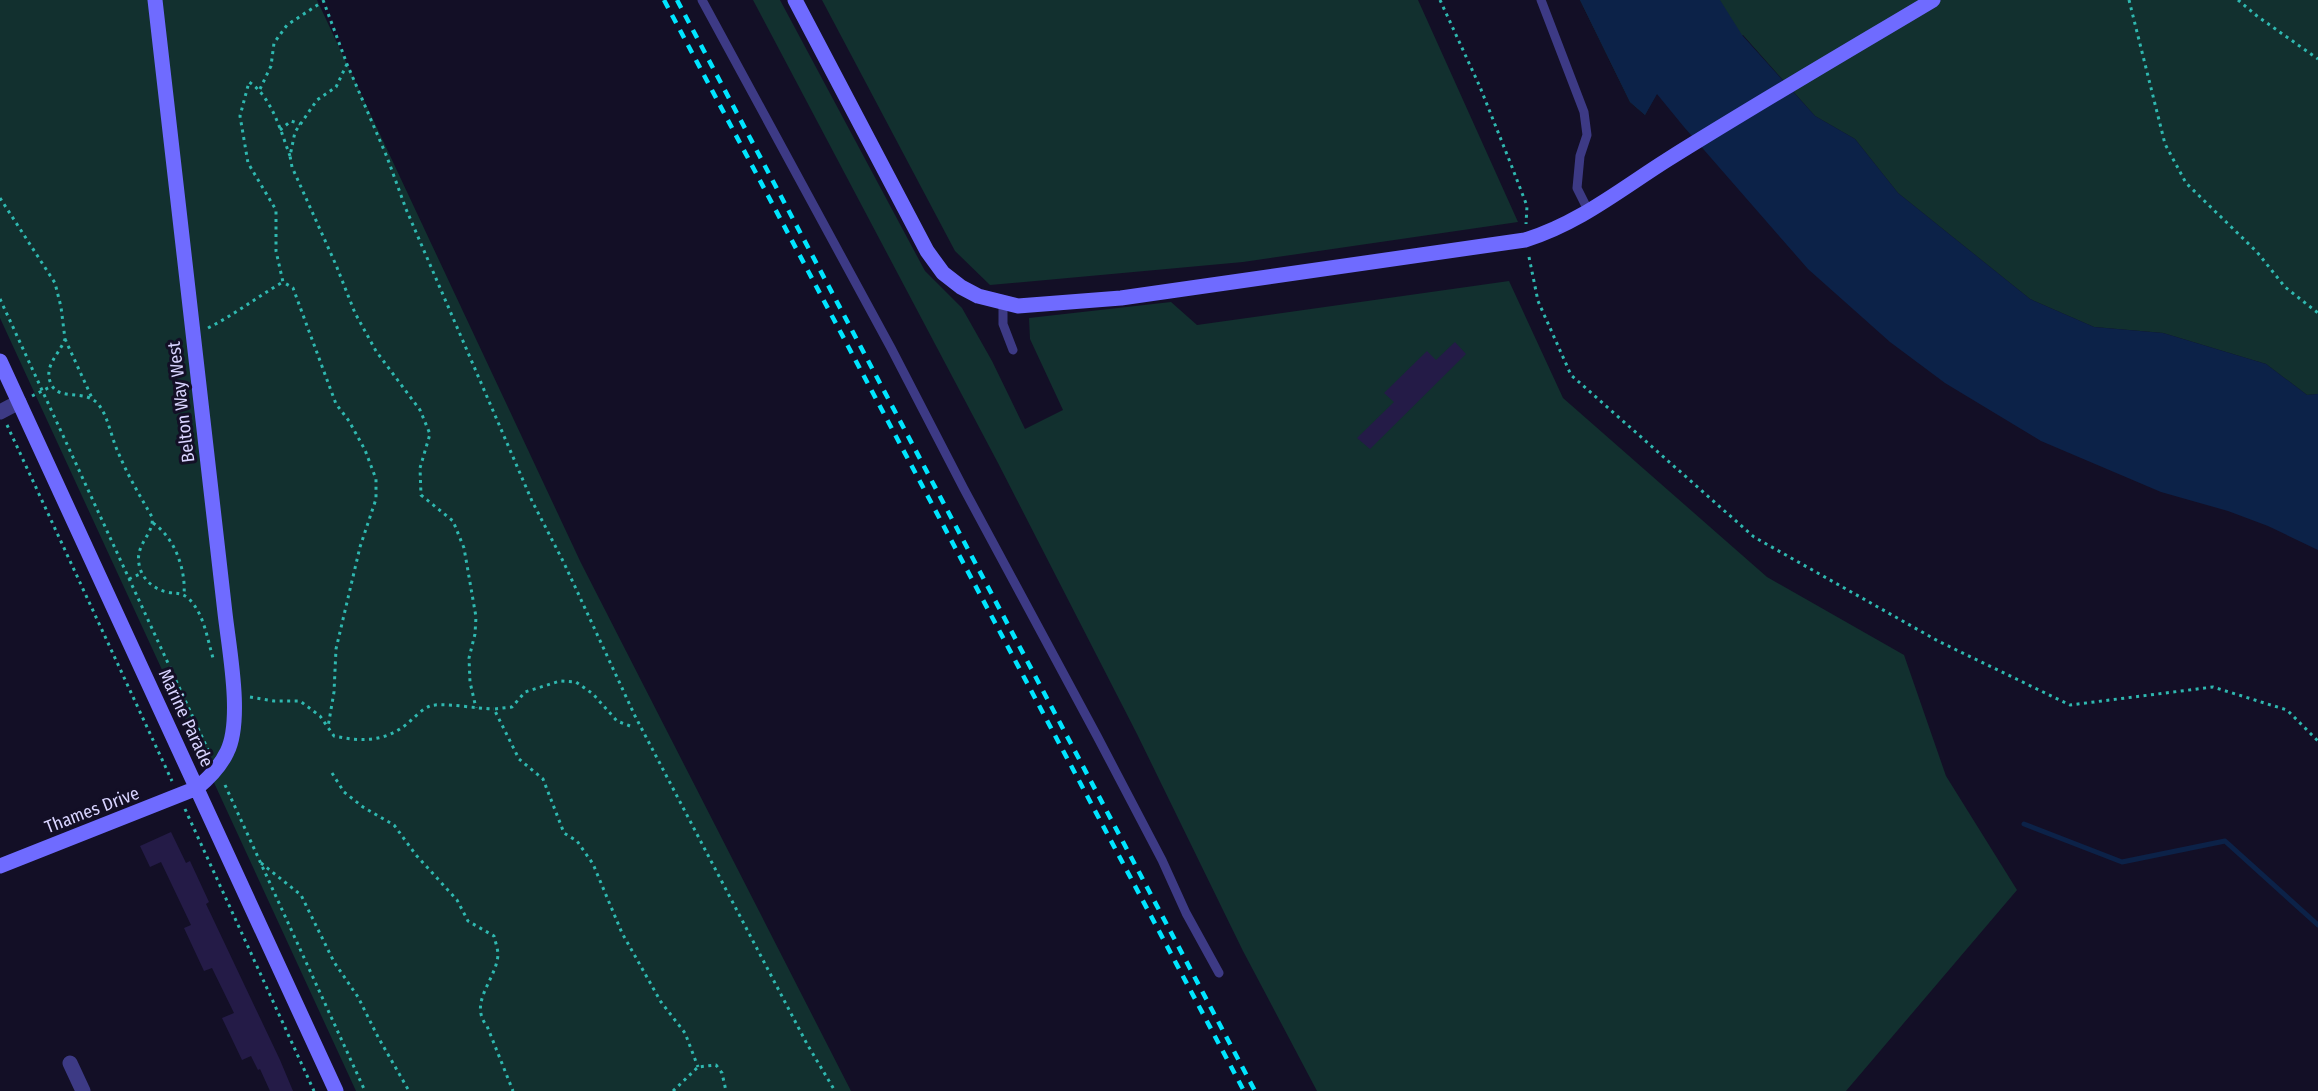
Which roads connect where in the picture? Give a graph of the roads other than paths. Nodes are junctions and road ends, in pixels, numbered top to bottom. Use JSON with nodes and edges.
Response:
{"nodes":[{"id":1,"x":155,"y":0,"type":"edge"},
{"id":2,"x":702,"y":0,"type":"edge"},
{"id":3,"x":795,"y":0,"type":"edge"},
{"id":4,"x":1541,"y":0,"type":"edge"},
{"id":5,"x":1933,"y":0,"type":"edge"},
{"id":6,"x":1589,"y":212,"type":"junction"},
{"id":7,"x":1003,"y":303,"type":"junction"},
{"id":8,"x":1012,"y":350,"type":"dead end"},
{"id":9,"x":0,"y":361,"type":"edge"},
{"id":10,"x":19,"y":402,"type":"junction"},
{"id":11,"x":0,"y":412,"type":"edge"},
{"id":12,"x":197,"y":788,"type":"junction"},
{"id":13,"x":0,"y":866,"type":"edge"},
{"id":14,"x":1219,"y":973,"type":"dead end"},
{"id":15,"x":70,"y":1063,"type":"dead end"},
{"id":16,"x":83,"y":1091,"type":"edge"},
{"id":17,"x":336,"y":1091,"type":"edge"}],
"edges":[{"from":1,"to":12,"type":"street","name":"Belton Way West"},
{"from":2,"to":14,"type":"lane"},
{"from":3,"to":7,"type":"street"},
{"from":4,"to":6,"type":"lane"},
{"from":5,"to":6,"type":"street"},
{"from":6,"to":7,"type":"street"},
{"from":7,"to":8,"type":"lane"},
{"from":9,"to":10,"type":"street","name":"Marine Parade"},
{"from":10,"to":11,"type":"street"},
{"from":10,"to":12,"type":"street","name":"Marine Parade"},
{"from":12,"to":13,"type":"street","name":"Thames Drive"},
{"from":12,"to":17,"type":"street","name":"Marine Parade"},
{"from":15,"to":16,"type":"street"}]}
